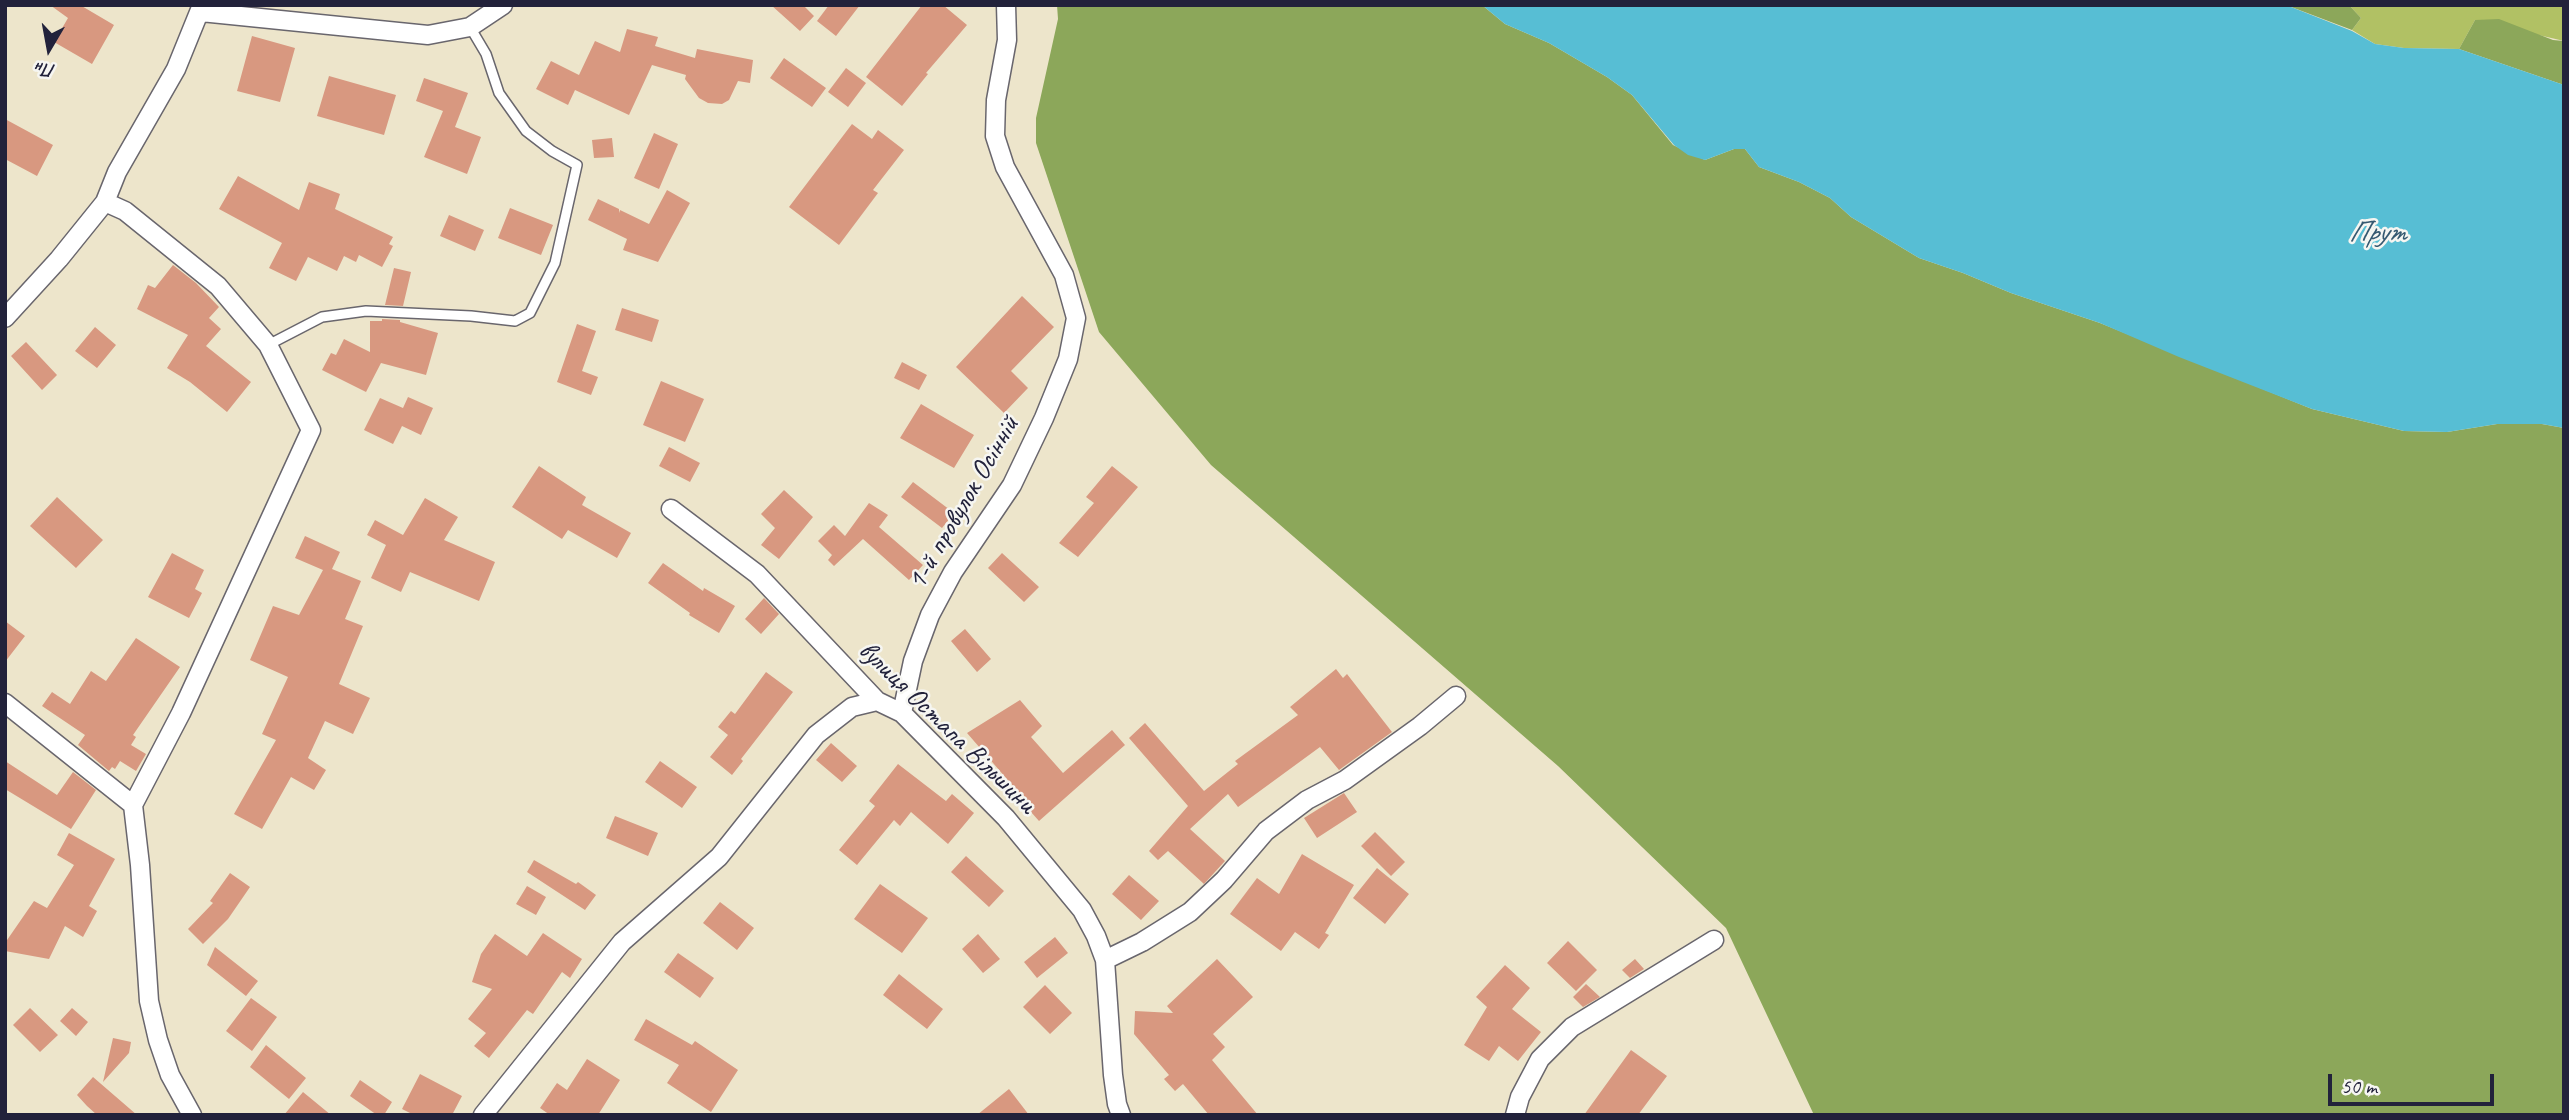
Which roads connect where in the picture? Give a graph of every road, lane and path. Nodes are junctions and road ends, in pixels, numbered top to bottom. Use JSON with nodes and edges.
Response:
{"nodes":[{"id":1,"x":503,"y":5,"type":"edge"},
{"id":2,"x":1006,"y":5,"type":"edge"},
{"id":3,"x":201,"y":9,"type":"edge"},
{"id":4,"x":470,"y":27,"type":"junction"},
{"id":5,"x":105,"y":202,"type":"junction"},
{"id":6,"x":5,"y":318,"type":"edge"},
{"id":7,"x":268,"y":345,"type":"junction"},
{"id":8,"x":671,"y":509,"type":"dead end"},
{"id":9,"x":1457,"y":696,"type":"dead end"},
{"id":10,"x":877,"y":701,"type":"junction"},
{"id":11,"x":5,"y":703,"type":"edge"},
{"id":12,"x":902,"y":713,"type":"junction"},
{"id":13,"x":133,"y":805,"type":"junction"},
{"id":14,"x":1714,"y":940,"type":"dead end"},
{"id":15,"x":1105,"y":960,"type":"junction"},
{"id":16,"x":192,"y":1115,"type":"edge"},
{"id":17,"x":483,"y":1115,"type":"edge"},
{"id":18,"x":1121,"y":1115,"type":"edge"},
{"id":19,"x":1515,"y":1115,"type":"edge"}],
"edges":[{"from":1,"to":4,"type":"street"},
{"from":2,"to":12,"type":"street","name":"1-й провулок Осінній"},
{"from":3,"to":4,"type":"street"},
{"from":3,"to":5,"type":"street"},
{"from":4,"to":7,"type":"lane"},
{"from":5,"to":6,"type":"street"},
{"from":5,"to":7,"type":"street"},
{"from":7,"to":13,"type":"street"},
{"from":8,"to":10,"type":"street","name":"вулиця Остапа Вільшини"},
{"from":9,"to":15,"type":"street"},
{"from":10,"to":12,"type":"street","name":"вулиця Остапа Вільшини"},
{"from":10,"to":17,"type":"street"},
{"from":11,"to":13,"type":"street"},
{"from":12,"to":15,"type":"street","name":"вулиця Остапа Вільшини"},
{"from":13,"to":16,"type":"street"},
{"from":14,"to":19,"type":"street"},
{"from":15,"to":18,"type":"street","name":"вулиця Остапа Вільшини"}]}
